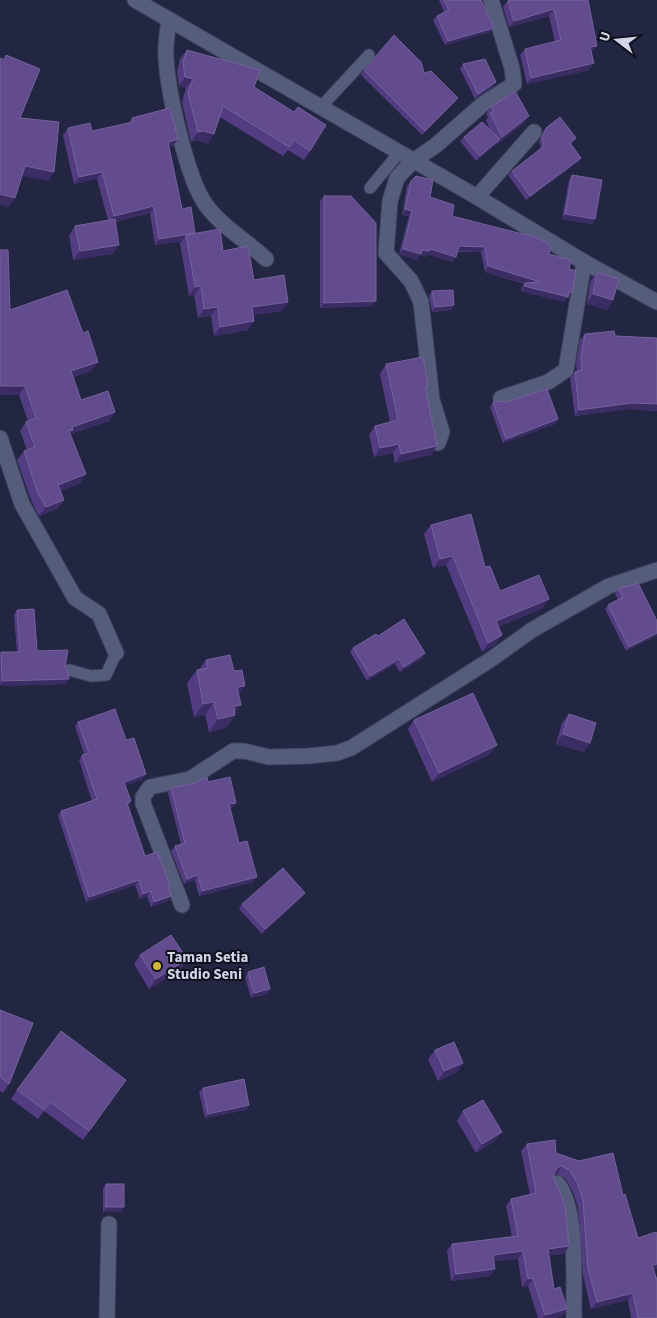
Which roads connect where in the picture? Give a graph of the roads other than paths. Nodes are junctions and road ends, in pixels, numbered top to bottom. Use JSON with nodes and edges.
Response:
{"nodes":[{"id":1,"x":135,"y":0,"type":"edge"},
{"id":2,"x":492,"y":0,"type":"edge"},
{"id":3,"x":169,"y":20,"type":"junction"},
{"id":4,"x":369,"y":55,"type":"dead end"},
{"id":5,"x":320,"y":108,"type":"junction"},
{"id":6,"x":534,"y":132,"type":"dead end"},
{"id":7,"x":399,"y":152,"type":"junction"},
{"id":8,"x":413,"y":161,"type":"junction"},
{"id":9,"x":370,"y":188,"type":"dead end"},
{"id":10,"x":477,"y":197,"type":"junction"},
{"id":11,"x":266,"y":259,"type":"dead end"},
{"id":12,"x":584,"y":262,"type":"junction"},
{"id":13,"x":657,"y":302,"type":"edge"},
{"id":14,"x":502,"y":398,"type":"dead end"},
{"id":15,"x":0,"y":438,"type":"edge"},
{"id":16,"x":438,"y":443,"type":"edge"},
{"id":17,"x":657,"y":570,"type":"edge"},
{"id":18,"x":116,"y":653,"type":"joint"},
{"id":19,"x":69,"y":670,"type":"edge"},
{"id":20,"x":182,"y":905,"type":"dead end"},
{"id":21,"x":557,"y":1182,"type":"edge"},
{"id":22,"x":109,"y":1224,"type":"dead end"},
{"id":23,"x":108,"y":1318,"type":"edge"},
{"id":24,"x":574,"y":1318,"type":"edge"}],
"edges":[{"from":1,"to":3,"type":"street"},
{"from":2,"to":8,"type":"street"},
{"from":3,"to":5,"type":"street"},
{"from":3,"to":11,"type":"street"},
{"from":4,"to":5,"type":"lane"},
{"from":5,"to":7,"type":"street"},
{"from":6,"to":10,"type":"street"},
{"from":7,"to":8,"type":"street"},
{"from":7,"to":9,"type":"lane"},
{"from":8,"to":10,"type":"street"},
{"from":8,"to":16,"type":"street"},
{"from":10,"to":12,"type":"street"},
{"from":12,"to":13,"type":"street"},
{"from":12,"to":14,"type":"street"},
{"from":15,"to":18,"type":"street"},
{"from":17,"to":20,"type":"street"},
{"from":18,"to":19,"type":"lane"},
{"from":21,"to":24,"type":"street"},
{"from":22,"to":23,"type":"street"}]}
